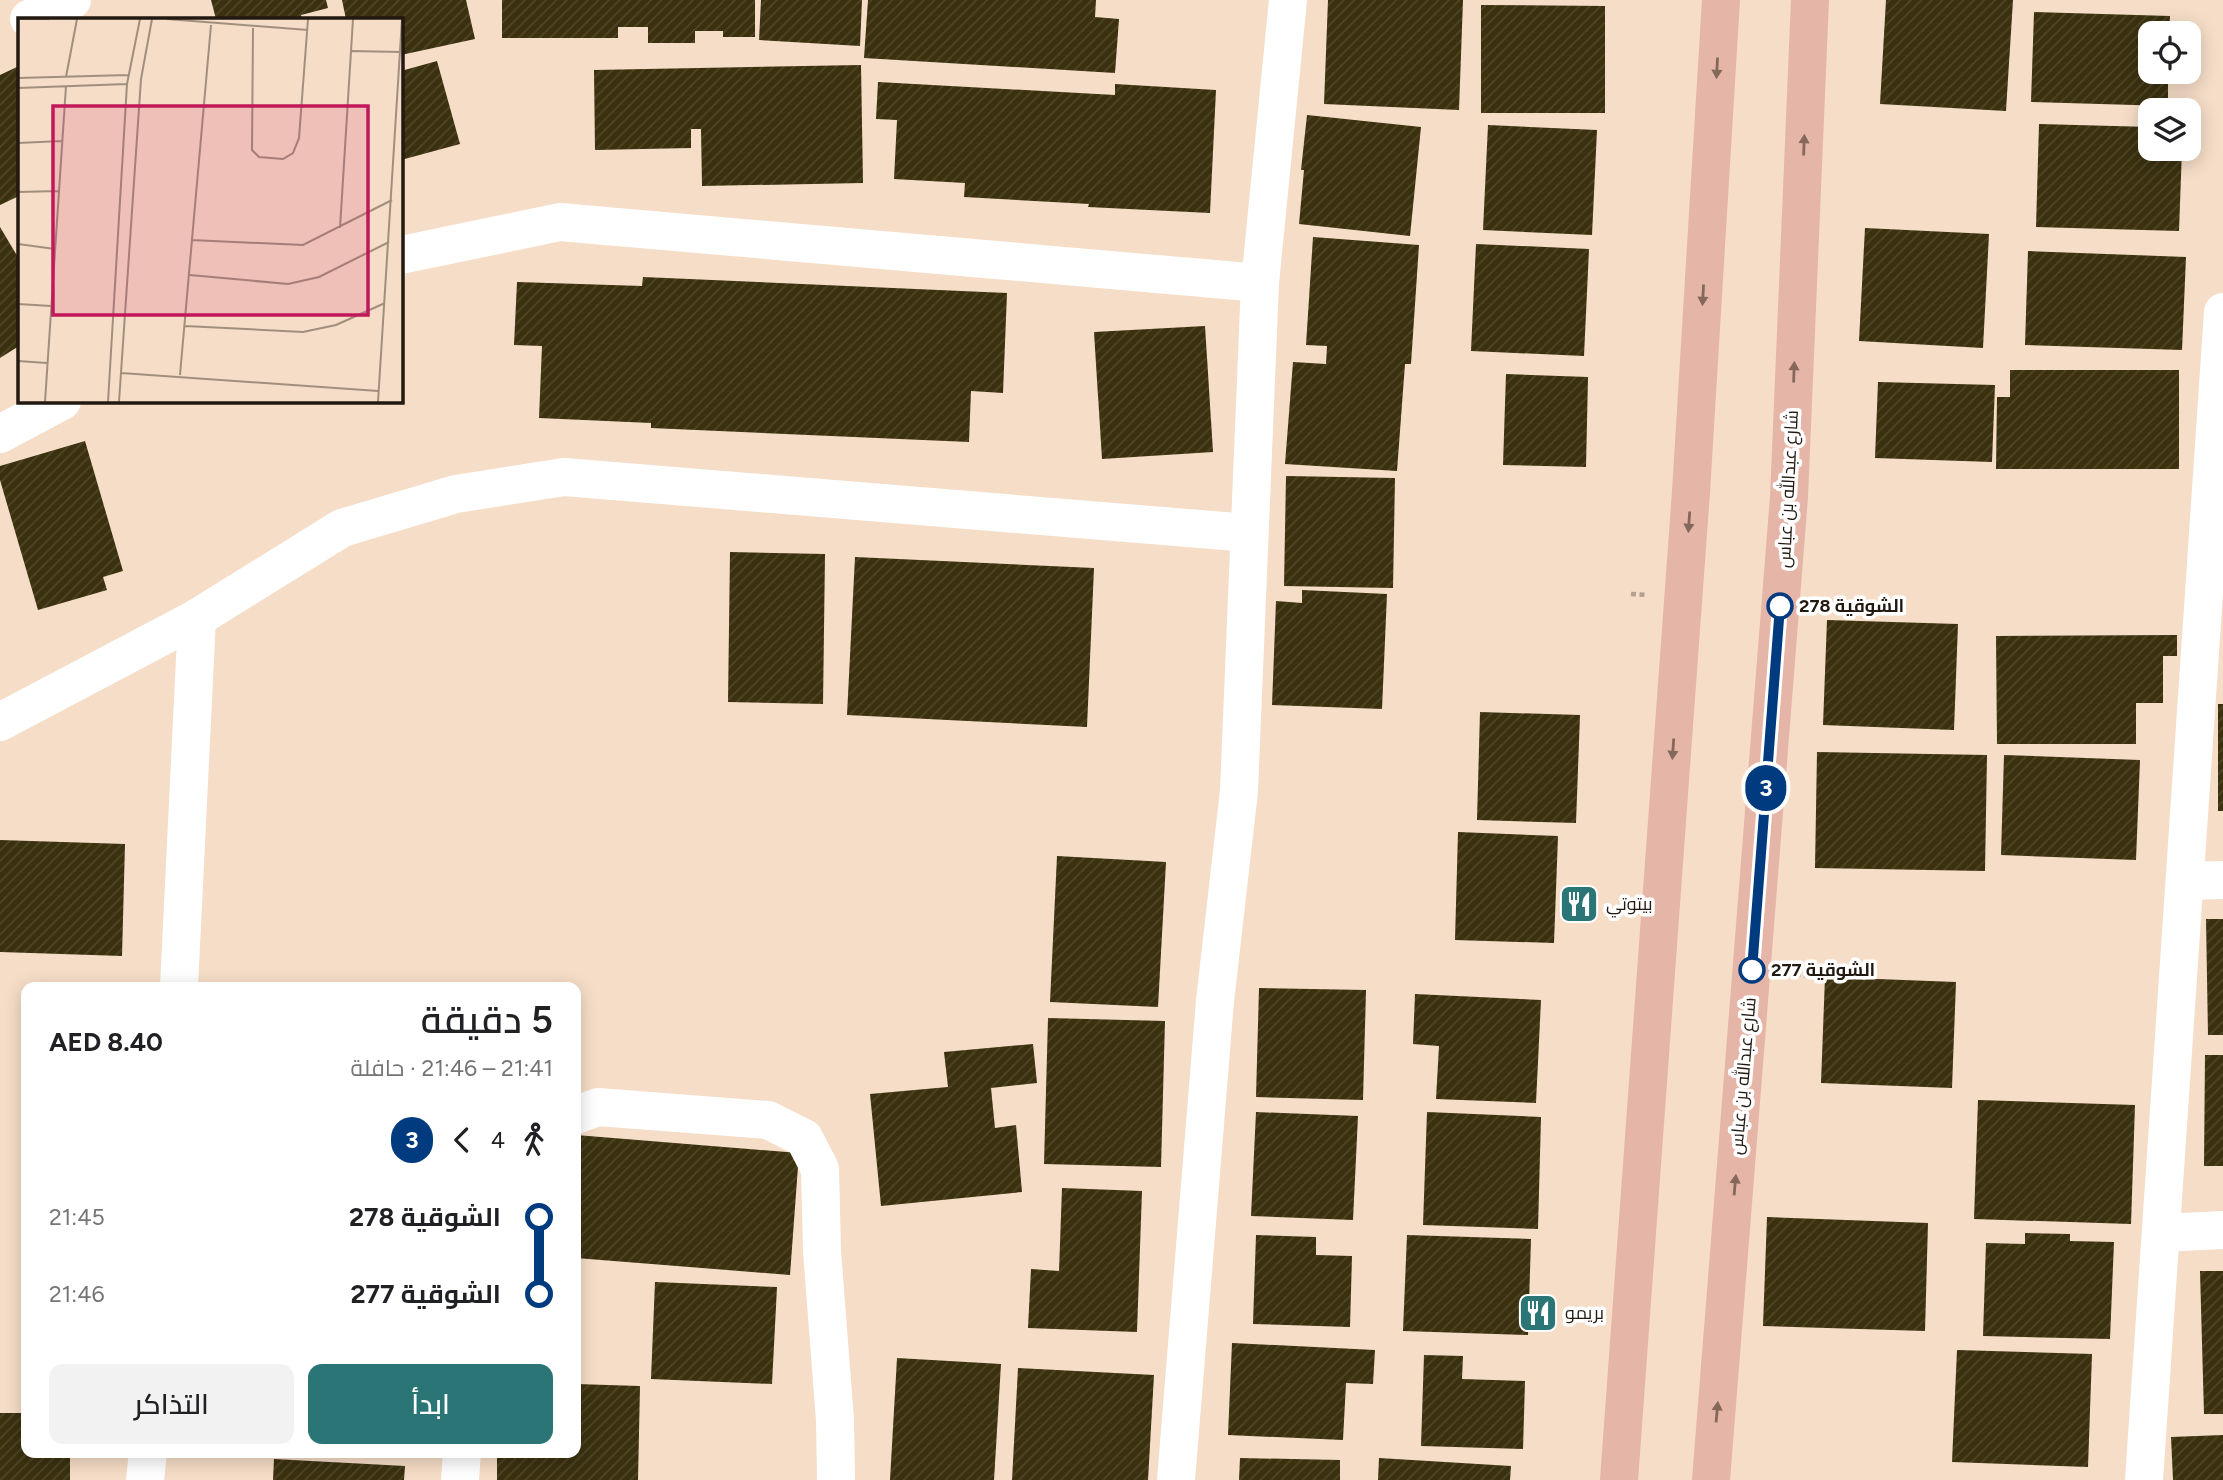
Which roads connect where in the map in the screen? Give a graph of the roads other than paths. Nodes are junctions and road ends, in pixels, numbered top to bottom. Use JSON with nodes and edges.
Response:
{"nodes":[{"id":1,"x":72,"y":0,"type":"edge"},
{"id":2,"x":1288,"y":0,"type":"edge"},
{"id":3,"x":1721,"y":0,"type":"edge"},
{"id":4,"x":1810,"y":0,"type":"edge"},
{"id":5,"x":31,"y":18,"type":"edge"},
{"id":6,"x":18,"y":24,"type":"edge"},
{"id":7,"x":0,"y":33,"type":"edge"},
{"id":8,"x":402,"y":255,"type":"edge"},
{"id":9,"x":1260,"y":283,"type":"junction"},
{"id":10,"x":2223,"y":312,"type":"edge"},
{"id":11,"x":60,"y":402,"type":"edge"},
{"id":12,"x":0,"y":434,"type":"edge"},
{"id":13,"x":2218,"y":472,"type":"edge"},
{"id":14,"x":1249,"y":533,"type":"junction"},
{"id":15,"x":197,"y":618,"type":"junction"},
{"id":16,"x":0,"y":722,"type":"edge"},
{"id":17,"x":2223,"y":880,"type":"edge"},
{"id":18,"x":2185,"y":881,"type":"junction"},
{"id":19,"x":179,"y":982,"type":"edge"},
{"id":20,"x":581,"y":1113,"type":"edge"},
{"id":21,"x":2223,"y":1230,"type":"edge"},
{"id":22,"x":2161,"y":1233,"type":"junction"},
{"id":23,"x":147,"y":1458,"type":"edge"},
{"id":24,"x":462,"y":1458,"type":"edge"},
{"id":25,"x":145,"y":1480,"type":"edge"},
{"id":26,"x":460,"y":1480,"type":"edge"},
{"id":27,"x":836,"y":1480,"type":"edge"},
{"id":28,"x":1177,"y":1480,"type":"edge"},
{"id":29,"x":1619,"y":1480,"type":"edge"},
{"id":30,"x":1711,"y":1480,"type":"edge"},
{"id":31,"x":2144,"y":1480,"type":"edge"}],
"edges":[{"from":1,"to":5,"type":"street"},
{"from":2,"to":9,"type":"street"},
{"from":3,"to":29,"type":"main road","one_way":true},
{"from":30,"to":4,"type":"main road","name":"شارع عبدالله بن عباس","one_way":true},
{"from":6,"to":7,"type":"street"},
{"from":8,"to":9,"type":"street"},
{"from":9,"to":14,"type":"street"},
{"from":10,"to":13,"type":"street"},
{"from":11,"to":12,"type":"street"},
{"from":13,"to":18,"type":"street"},
{"from":14,"to":15,"type":"street"},
{"from":14,"to":28,"type":"street"},
{"from":15,"to":16,"type":"street"},
{"from":15,"to":19,"type":"street"},
{"from":17,"to":18,"type":"street"},
{"from":18,"to":22,"type":"street"},
{"from":20,"to":27,"type":"street"},
{"from":21,"to":22,"type":"street"},
{"from":22,"to":31,"type":"street"},
{"from":23,"to":25,"type":"street"},
{"from":24,"to":26,"type":"street"}]}
